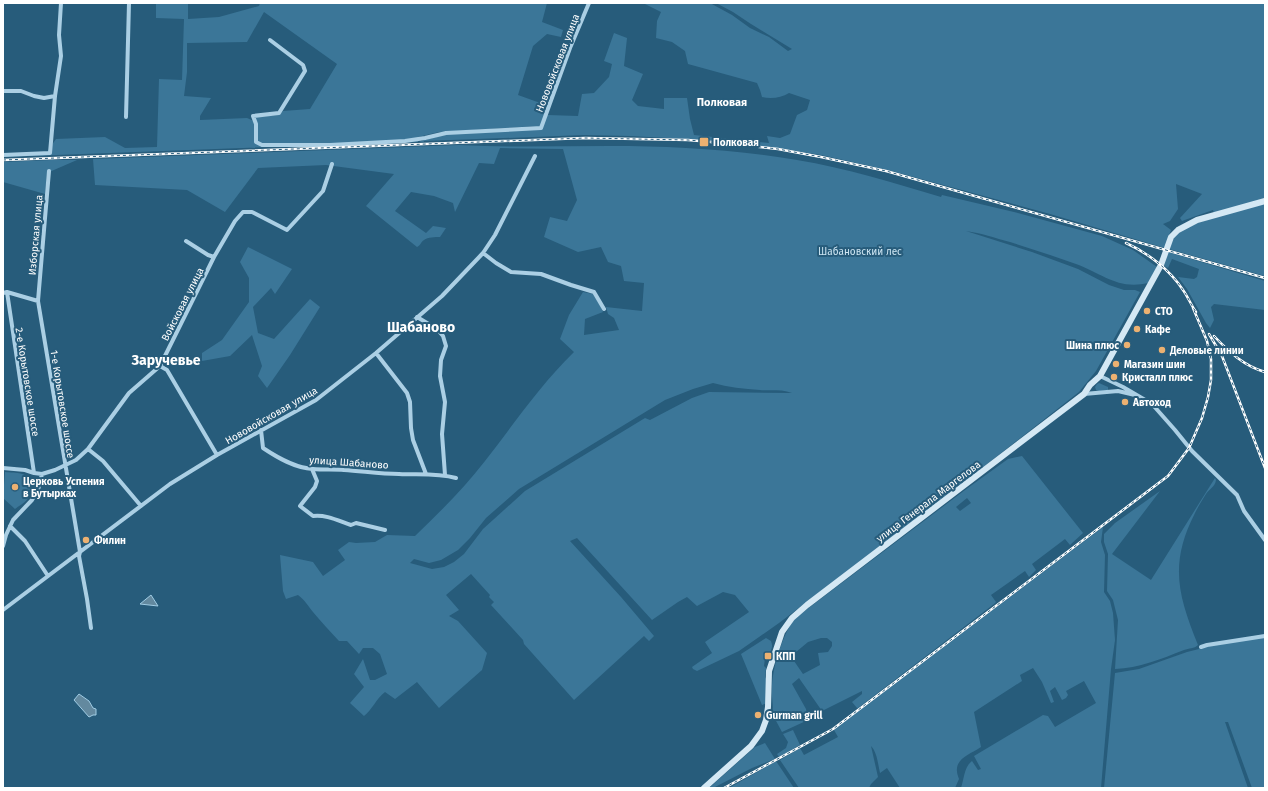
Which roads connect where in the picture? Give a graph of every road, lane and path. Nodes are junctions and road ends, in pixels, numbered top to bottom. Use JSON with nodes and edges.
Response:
{"nodes":[{"id":1,"x":61,"y":3,"type":"edge"},
{"id":2,"x":129,"y":3,"type":"edge"},
{"id":3,"x":589,"y":3,"type":"edge"},
{"id":4,"x":270,"y":40,"type":"dead end"},
{"id":5,"x":3,"y":91,"type":"edge"},
{"id":6,"x":55,"y":96,"type":"junction"},
{"id":7,"x":126,"y":117,"type":"dead end"},
{"id":8,"x":3,"y":155,"type":"edge"},
{"id":9,"x":535,"y":156,"type":"dead end"},
{"id":10,"x":332,"y":164,"type":"dead end"},
{"id":11,"x":49,"y":171,"type":"dead end"},
{"id":12,"x":1265,"y":201,"type":"edge"},
{"id":13,"x":186,"y":241,"type":"dead end"},
{"id":14,"x":483,"y":253,"type":"junction"},
{"id":15,"x":214,"y":257,"type":"junction"},
{"id":16,"x":5,"y":293,"type":"edge"},
{"id":17,"x":38,"y":301,"type":"junction"},
{"id":18,"x":604,"y":309,"type":"dead end"},
{"id":19,"x":417,"y":317,"type":"junction"},
{"id":20,"x":376,"y":353,"type":"junction"},
{"id":21,"x":160,"y":366,"type":"junction"},
{"id":22,"x":1100,"y":376,"type":"junction"},
{"id":23,"x":1108,"y":380,"type":"junction"},
{"id":24,"x":1110,"y":392,"type":"junction"},
{"id":25,"x":1084,"y":394,"type":"junction"},
{"id":26,"x":1140,"y":396,"type":"junction"},
{"id":27,"x":261,"y":430,"type":"junction"},
{"id":28,"x":88,"y":449,"type":"junction"},
{"id":29,"x":217,"y":455,"type":"junction"},
{"id":30,"x":65,"y":465,"type":"junction"},
{"id":31,"x":3,"y":468,"type":"edge"},
{"id":32,"x":312,"y":469,"type":"junction"},
{"id":33,"x":34,"y":473,"type":"junction"},
{"id":34,"x":42,"y":474,"type":"junction"},
{"id":35,"x":426,"y":474,"type":"junction"},
{"id":36,"x":445,"y":475,"type":"junction"},
{"id":37,"x":456,"y":478,"type":"dead end"},
{"id":38,"x":141,"y":506,"type":"junction"},
{"id":39,"x":10,"y":526,"type":"junction"},
{"id":40,"x":385,"y":530,"type":"dead end"},
{"id":41,"x":1265,"y":540,"type":"edge"},
{"id":42,"x":3,"y":546,"type":"edge"},
{"id":43,"x":80,"y":552,"type":"junction"},
{"id":44,"x":48,"y":576,"type":"junction"},
{"id":45,"x":3,"y":610,"type":"edge"},
{"id":46,"x":91,"y":628,"type":"dead end"},
{"id":47,"x":1265,"y":636,"type":"edge"},
{"id":48,"x":1200,"y":647,"type":"dead end"},
{"id":49,"x":704,"y":788,"type":"edge"}],
"edges":[{"from":1,"to":6,"type":"street"},
{"from":2,"to":7,"type":"street"},
{"from":3,"to":4,"type":"street","name":"Нововойсковая улица"},
{"from":5,"to":6,"type":"street"},
{"from":6,"to":8,"type":"street"},
{"from":9,"to":14,"type":"street","name":"Нововойсковая улица"},
{"from":10,"to":15,"type":"street","name":"Войсковая улица"},
{"from":11,"to":17,"type":"street","name":"Изборская улица"},
{"from":12,"to":22,"type":"main road","name":"улица Генерала Маргелова"},
{"from":13,"to":15,"type":"street"},
{"from":14,"to":18,"type":"street"},
{"from":14,"to":19,"type":"street","name":"Нововойсковая улица"},
{"from":15,"to":21,"type":"street","name":"Войсковая улица"},
{"from":16,"to":17,"type":"street"},
{"from":16,"to":33,"type":"street","name":"2-е Корытовское шоссе"},
{"from":17,"to":30,"type":"street","name":"1-е Корытовское шоссе"},
{"from":19,"to":20,"type":"street","name":"Нововойсковая улица"},
{"from":19,"to":36,"type":"street"},
{"from":20,"to":27,"type":"street","name":"Нововойсковая улица"},
{"from":20,"to":35,"type":"street"},
{"from":21,"to":28,"type":"street","name":"Войсковая улица"},
{"from":21,"to":29,"type":"street"},
{"from":22,"to":23,"type":"street"},
{"from":22,"to":25,"type":"main road","name":"улица Генерала Маргелова"},
{"from":23,"to":24,"type":"street"},
{"from":23,"to":26,"type":"street"},
{"from":24,"to":25,"type":"street"},
{"from":24,"to":26,"type":"street"},
{"from":25,"to":49,"type":"main road","name":"улица Генерала Маргелова"},
{"from":26,"to":41,"type":"street"},
{"from":27,"to":29,"type":"street","name":"Нововойсковая улица"},
{"from":27,"to":32,"type":"street","name":"улица Шабаново"},
{"from":28,"to":30,"type":"street","name":"Войсковая улица"},
{"from":28,"to":38,"type":"street"},
{"from":29,"to":38,"type":"street","name":"Нововойсковая улица"},
{"from":30,"to":34,"type":"street","name":"Войсковая улица"},
{"from":30,"to":43,"type":"street","name":"1-е Корытовское шоссе"},
{"from":31,"to":33,"type":"street"},
{"from":32,"to":35,"type":"street","name":"улица Шабаново"},
{"from":32,"to":40,"type":"street"},
{"from":33,"to":34,"type":"street"},
{"from":34,"to":39,"type":"street"},
{"from":35,"to":36,"type":"street","name":"улица Шабаново"},
{"from":36,"to":37,"type":"street","name":"улица Шабаново"},
{"from":38,"to":43,"type":"street","name":"Нововойсковая улица"},
{"from":39,"to":42,"type":"street"},
{"from":39,"to":44,"type":"street"},
{"from":43,"to":44,"type":"street","name":"Нововойсковая улица"},
{"from":43,"to":46,"type":"street","name":"1-е Корытовское шоссе"},
{"from":44,"to":45,"type":"street","name":"Нововойсковая улица"},
{"from":47,"to":48,"type":"street"}]}
